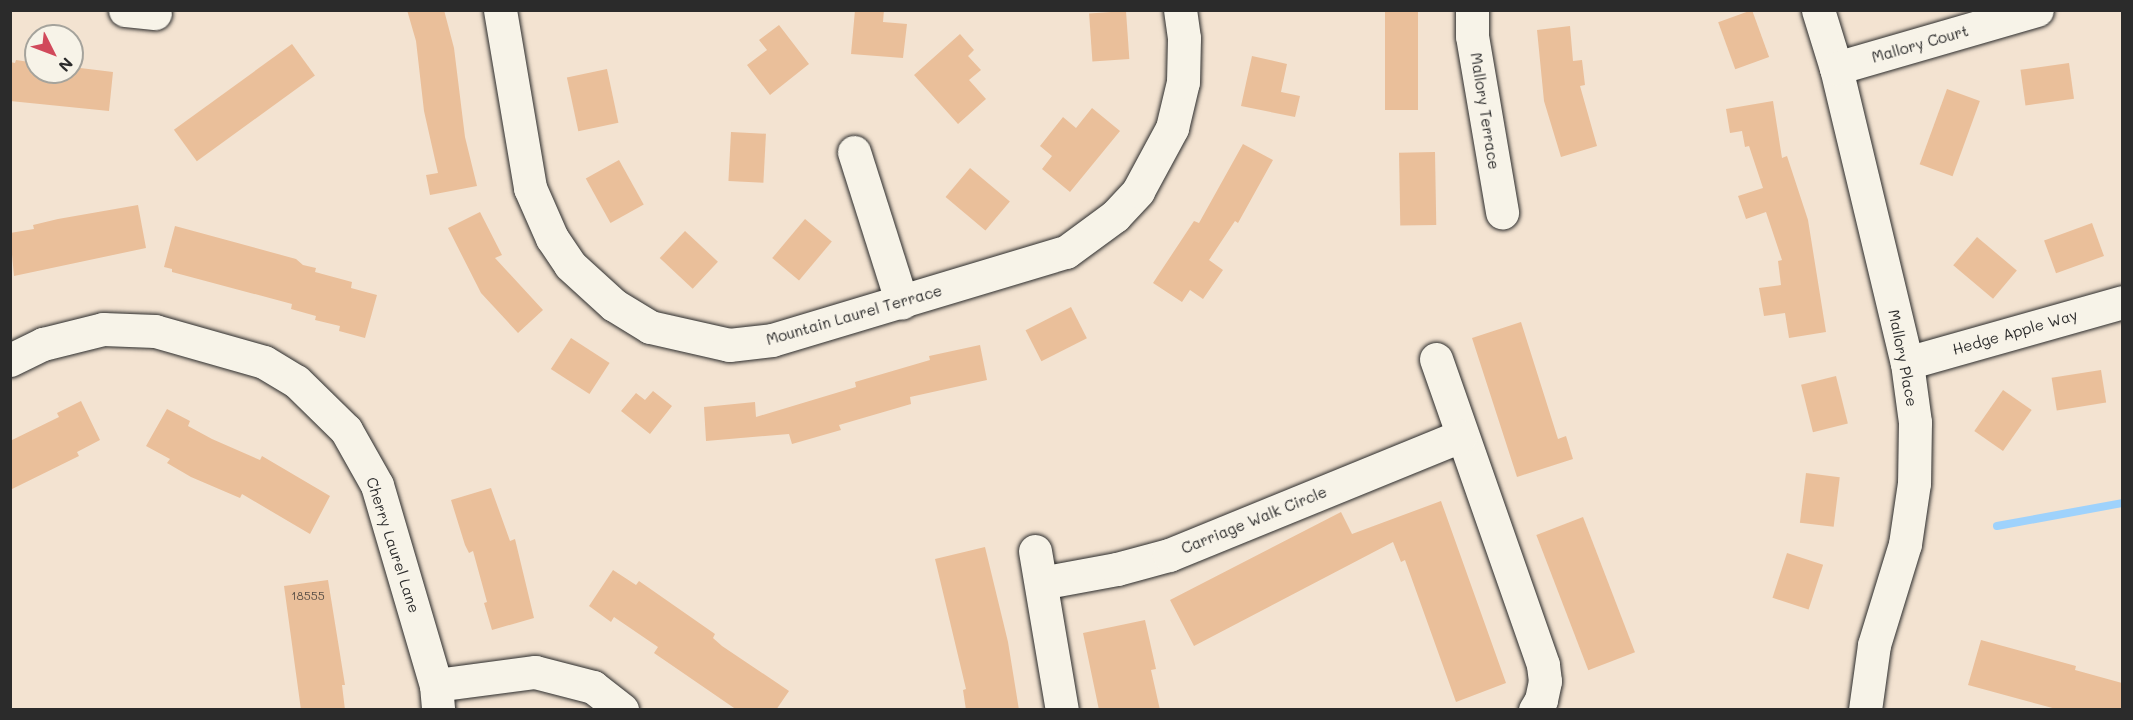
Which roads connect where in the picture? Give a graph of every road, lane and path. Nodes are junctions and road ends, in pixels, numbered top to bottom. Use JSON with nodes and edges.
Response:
{"nodes":[{"id":1,"x":500,"y":10,"type":"edge"},
{"id":2,"x":1180,"y":10,"type":"edge"},
{"id":3,"x":1472,"y":10,"type":"edge"},
{"id":4,"x":1818,"y":10,"type":"edge"},
{"id":5,"x":2037,"y":10,"type":"edge"},
{"id":6,"x":1836,"y":68,"type":"junction"},
{"id":7,"x":854,"y":152,"type":"dead end"},
{"id":8,"x":1502,"y":212,"type":"dead end"},
{"id":9,"x":2122,"y":302,"type":"edge"},
{"id":10,"x":902,"y":303,"type":"junction"},
{"id":11,"x":1436,"y":359,"type":"dead end"},
{"id":12,"x":10,"y":360,"type":"edge"},
{"id":13,"x":1907,"y":363,"type":"junction"},
{"id":14,"x":1461,"y":436,"type":"junction"},
{"id":15,"x":437,"y":697,"type":"edge"},
{"id":16,"x":622,"y":710,"type":"edge"},
{"id":17,"x":1062,"y":710,"type":"edge"},
{"id":18,"x":1535,"y":710,"type":"edge"},
{"id":19,"x":1865,"y":710,"type":"edge"}],
"edges":[{"from":1,"to":10,"type":"street","name":"Mountain Laurel Terrace"},
{"from":2,"to":10,"type":"street","name":"Mountain Laurel Terrace"},
{"from":3,"to":8,"type":"street","name":"Mallory Terrace"},
{"from":4,"to":6,"type":"street","name":"Mallory Place"},
{"from":5,"to":6,"type":"street","name":"Mallory Court"},
{"from":6,"to":13,"type":"street","name":"Mallory Place"},
{"from":7,"to":10,"type":"street"},
{"from":9,"to":13,"type":"street","name":"Hedge Apple Way"},
{"from":11,"to":14,"type":"street"},
{"from":12,"to":15,"type":"street","name":"Cherry Laurel Lane"},
{"from":13,"to":19,"type":"street","name":"Mallory Place"},
{"from":14,"to":17,"type":"street","name":"Carriage Walk Circle"},
{"from":14,"to":18,"type":"street"},
{"from":15,"to":16,"type":"street"}]}
